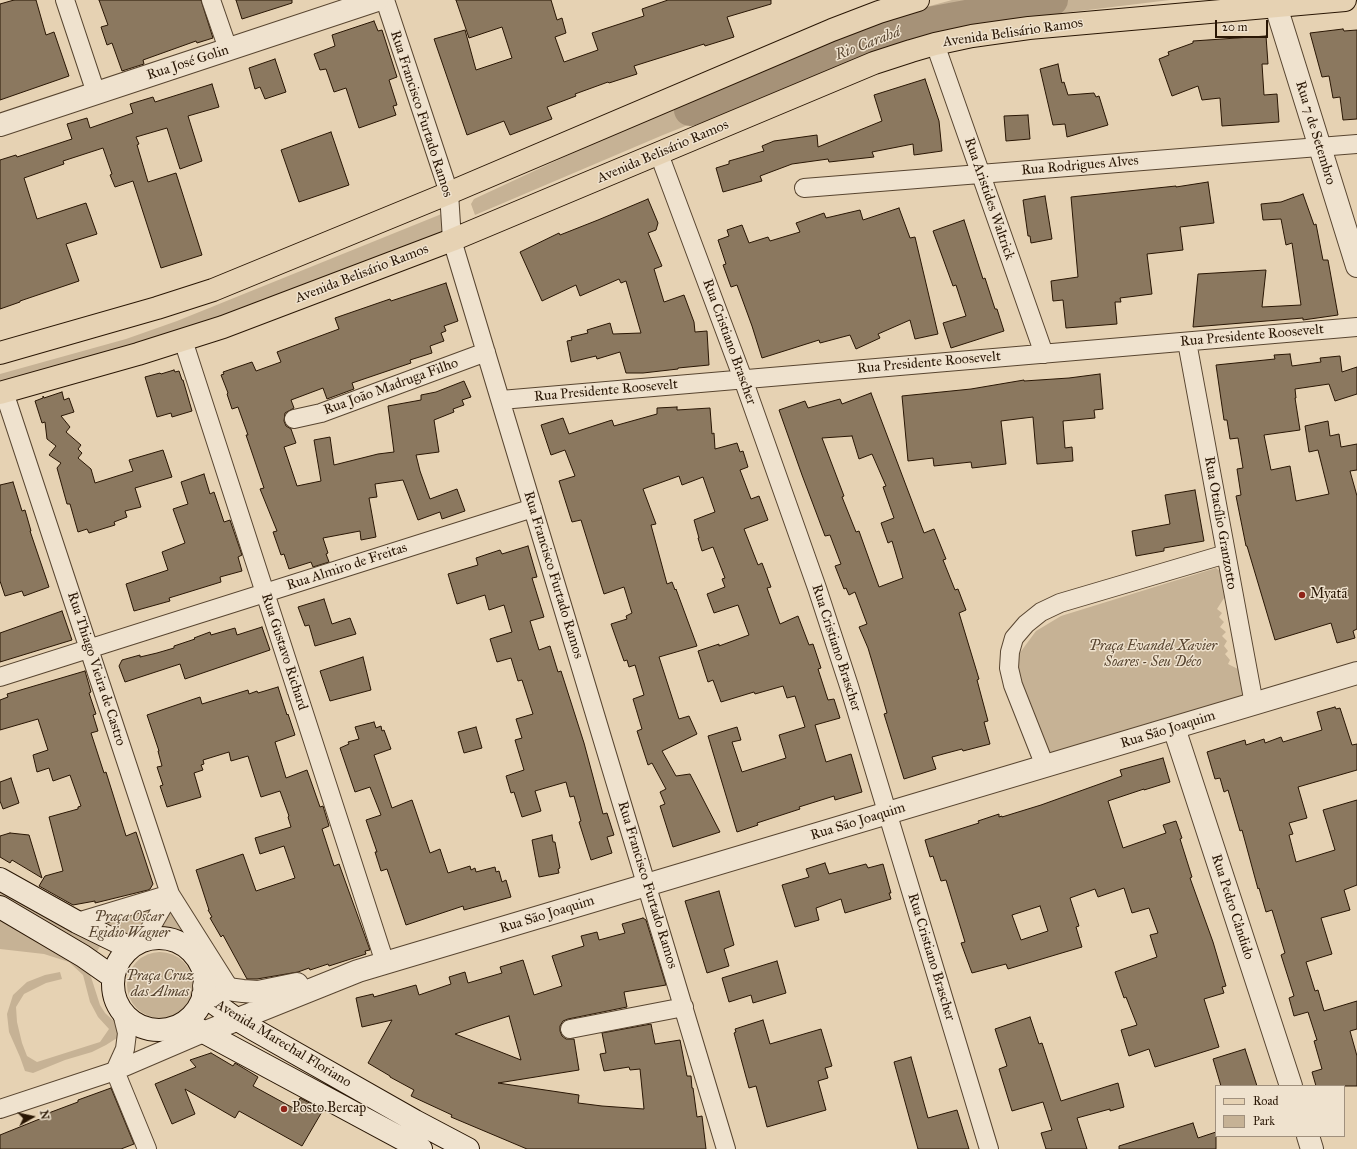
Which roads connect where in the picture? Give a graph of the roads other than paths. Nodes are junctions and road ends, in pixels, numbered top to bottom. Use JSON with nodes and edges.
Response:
{"nodes":[{"id":1,"x":64,"y":0,"type":"edge"},
{"id":2,"x":211,"y":0,"type":"edge"},
{"id":3,"x":377,"y":0,"type":"edge"},
{"id":4,"x":385,"y":0,"type":"edge"},
{"id":5,"x":918,"y":0,"type":"edge"},
{"id":6,"x":1345,"y":0,"type":"edge"},
{"id":7,"x":1275,"y":3,"type":"edge"},
{"id":8,"x":935,"y":44,"type":"junction"},
{"id":9,"x":228,"y":50,"type":"junction"},
{"id":10,"x":96,"y":93,"type":"junction"},
{"id":11,"x":0,"y":125,"type":"edge"},
{"id":12,"x":1357,"y":144,"type":"edge"},
{"id":13,"x":1319,"y":147,"type":"junction"},
{"id":14,"x":659,"y":154,"type":"junction"},
{"id":15,"x":980,"y":174,"type":"junction"},
{"id":16,"x":804,"y":188,"type":"dead end"},
{"id":17,"x":449,"y":193,"type":"junction"},
{"id":18,"x":452,"y":240,"type":"junction"},
{"id":19,"x":1357,"y":266,"type":"edge"},
{"id":20,"x":1357,"y":327,"type":"edge"},
{"id":21,"x":184,"y":340,"type":"junction"},
{"id":22,"x":1187,"y":342,"type":"junction"},
{"id":23,"x":486,"y":352,"type":"junction"},
{"id":24,"x":0,"y":353,"type":"edge"},
{"id":25,"x":1044,"y":354,"type":"junction"},
{"id":26,"x":743,"y":379,"type":"junction"},
{"id":27,"x":2,"y":392,"type":"edge"},
{"id":28,"x":501,"y":400,"type":"junction"},
{"id":29,"x":294,"y":419,"type":"dead end"},
{"id":30,"x":533,"y":508,"type":"junction"},
{"id":31,"x":1226,"y":554,"type":"junction"},
{"id":32,"x":265,"y":593,"type":"junction"},
{"id":33,"x":89,"y":648,"type":"junction"},
{"id":34,"x":1357,"y":673,"type":"edge"},
{"id":35,"x":0,"y":677,"type":"edge"},
{"id":36,"x":1254,"y":704,"type":"junction"},
{"id":37,"x":1174,"y":728,"type":"junction"},
{"id":38,"x":1045,"y":766,"type":"junction"},
{"id":39,"x":887,"y":814,"type":"junction"},
{"id":40,"x":0,"y":879,"type":"edge"},
{"id":41,"x":647,"y":885,"type":"junction"},
{"id":42,"x":170,"y":894,"type":"junction"},
{"id":43,"x":0,"y":907,"type":"edge"},
{"id":44,"x":77,"y":922,"type":"junction"},
{"id":45,"x":200,"y":940,"type":"junction"},
{"id":46,"x":136,"y":944,"type":"junction"},
{"id":47,"x":385,"y":963,"type":"junction"},
{"id":48,"x":358,"y":971,"type":"junction"},
{"id":49,"x":113,"y":977,"type":"junction"},
{"id":50,"x":203,"y":985,"type":"junction"},
{"id":51,"x":230,"y":990,"type":"junction"},
{"id":52,"x":684,"y":1007,"type":"junction"},
{"id":53,"x":122,"y":1013,"type":"junction"},
{"id":54,"x":236,"y":1020,"type":"junction"},
{"id":55,"x":183,"y":1023,"type":"junction"},
{"id":56,"x":570,"y":1029,"type":"dead end"},
{"id":57,"x":206,"y":1032,"type":"junction"},
{"id":58,"x":168,"y":1048,"type":"junction"},
{"id":59,"x":115,"y":1071,"type":"junction"},
{"id":60,"x":1291,"y":1085,"type":"edge"},
{"id":61,"x":0,"y":1109,"type":"edge"},
{"id":62,"x":1308,"y":1137,"type":"edge"},
{"id":63,"x":148,"y":1149,"type":"edge"},
{"id":64,"x":421,"y":1149,"type":"edge"},
{"id":65,"x":468,"y":1149,"type":"edge"},
{"id":66,"x":726,"y":1149,"type":"edge"},
{"id":67,"x":989,"y":1149,"type":"edge"},
{"id":68,"x":1312,"y":1149,"type":"edge"}],
"edges":[{"from":1,"to":10,"type":"street"},
{"from":2,"to":9,"type":"street"},
{"from":3,"to":9,"type":"street","name":"Rua José Golin"},
{"from":4,"to":17,"type":"street","name":"Rua Francisco Furtado Ramos"},
{"from":5,"to":17,"type":"main road"},
{"from":6,"to":7,"type":"main road","name":"Avenida Belisário Ramos"},
{"from":7,"to":8,"type":"main road","name":"Avenida Belisário Ramos"},
{"from":7,"to":13,"type":"street","name":"Rua 7 de Setembro"},
{"from":8,"to":14,"type":"main road","name":"Avenida Belisário Ramos"},
{"from":8,"to":15,"type":"street","name":"Rua Aristides Waltrick"},
{"from":9,"to":10,"type":"street","name":"Rua José Golin"},
{"from":10,"to":11,"type":"street","name":"Rua José Golin"},
{"from":12,"to":13,"type":"street","name":"Rua Rodrigues Alves"},
{"from":13,"to":15,"type":"street","name":"Rua Rodrigues Alves"},
{"from":13,"to":19,"type":"street","name":"Rua 7 de Setembro"},
{"from":14,"to":18,"type":"main road","name":"Avenida Belisário Ramos"},
{"from":14,"to":26,"type":"street","name":"Rua Cristiano Brascher"},
{"from":15,"to":16,"type":"street","name":"Rua Rodrigues Alves"},
{"from":15,"to":25,"type":"street","name":"Rua Aristides Waltrick"},
{"from":17,"to":18,"type":"street","name":"Rua Francisco Furtado Ramos"},
{"from":17,"to":24,"type":"main road"},
{"from":18,"to":21,"type":"main road","name":"Avenida Belisário Ramos"},
{"from":18,"to":23,"type":"street","name":"Rua Francisco Furtado Ramos"},
{"from":20,"to":22,"type":"street","name":"Rua Presidente Roosevelt"},
{"from":21,"to":27,"type":"main road","name":"Avenida Belisário Ramos"},
{"from":21,"to":32,"type":"street","name":"Rua Gustavo Richard"},
{"from":22,"to":25,"type":"street","name":"Rua Presidente Roosevelt"},
{"from":22,"to":31,"type":"street","name":"Rua Otacílio Granzotto"},
{"from":23,"to":28,"type":"street","name":"Rua Francisco Furtado Ramos"},
{"from":23,"to":29,"type":"street","name":"Rua João Madruga Filho"},
{"from":25,"to":26,"type":"street","name":"Rua Presidente Roosevelt"},
{"from":26,"to":28,"type":"street","name":"Rua Presidente Roosevelt"},
{"from":26,"to":39,"type":"street","name":"Rua Cristiano Brascher"},
{"from":27,"to":33,"type":"street","name":"Rua Thiago Vieira de Castro"},
{"from":28,"to":30,"type":"street","name":"Rua Francisco Furtado Ramos"},
{"from":30,"to":32,"type":"street","name":"Rua Almiro de Freitas"},
{"from":30,"to":41,"type":"street","name":"Rua Francisco Furtado Ramos"},
{"from":31,"to":36,"type":"street","name":"Rua Otacílio Granzotto"},
{"from":31,"to":38,"type":"street"},
{"from":32,"to":33,"type":"street","name":"Rua Almiro de Freitas"},
{"from":32,"to":47,"type":"street","name":"Rua Gustavo Richard"},
{"from":33,"to":35,"type":"street","name":"Rua Almiro de Freitas"},
{"from":33,"to":42,"type":"street","name":"Rua Thiago Vieira de Castro"},
{"from":34,"to":36,"type":"street","name":"Rua São Joaquim"},
{"from":36,"to":37,"type":"street","name":"Rua São Joaquim"},
{"from":37,"to":38,"type":"street","name":"Rua São Joaquim"},
{"from":37,"to":60,"type":"street","name":"Rua Pedro Cândido"},
{"from":38,"to":39,"type":"street","name":"Rua São Joaquim"},
{"from":39,"to":41,"type":"street","name":"Rua São Joaquim"},
{"from":39,"to":67,"type":"street","name":"Rua Cristiano Brascher"},
{"from":40,"to":44,"type":"street"},
{"from":41,"to":47,"type":"street","name":"Rua São Joaquim"},
{"from":41,"to":52,"type":"street","name":"Rua Francisco Furtado Ramos"},
{"from":42,"to":44,"type":"street"},
{"from":42,"to":45,"type":"street","name":"Rua Thiago Vieira de Castro"},
{"from":42,"to":46,"type":"street"},
{"from":43,"to":49,"type":"street"},
{"from":44,"to":46,"type":"street"},
{"from":45,"to":50,"type":"street","name":"Rua Thiago Vieira de Castro"},
{"from":45,"to":51,"type":"street","name":"Rua Thiago Vieira de Castro"},
{"from":46,"to":49,"type":"street"},
{"from":46,"to":50,"type":"street"},
{"from":47,"to":48,"type":"street","name":"Rua São Joaquim"},
{"from":48,"to":51,"type":"street","name":"Rua São Joaquim"},
{"from":48,"to":54,"type":"street","name":"Rua São Joaquim"},
{"from":49,"to":53,"type":"street"},
{"from":50,"to":51,"type":"street","name":"Rua São Joaquim"},
{"from":50,"to":54,"type":"street","name":"Avenida Marechal Floriano"},
{"from":50,"to":55,"type":"street"},
{"from":52,"to":56,"type":"street"},
{"from":52,"to":66,"type":"street","name":"Rua Francisco Furtado Ramos"},
{"from":53,"to":55,"type":"street"},
{"from":53,"to":59,"type":"street"},
{"from":54,"to":57,"type":"street","name":"Rua São Joaquim"},
{"from":54,"to":65,"type":"street","name":"Avenida Marechal Floriano"},
{"from":55,"to":57,"type":"street","name":"Avenida Marechal Floriano"},
{"from":55,"to":58,"type":"street"},
{"from":57,"to":58,"type":"street"},
{"from":57,"to":64,"type":"street","name":"Avenida Marechal Floriano"},
{"from":58,"to":59,"type":"street"},
{"from":59,"to":61,"type":"street"},
{"from":59,"to":63,"type":"street"},
{"from":62,"to":68,"type":"street"}]}
